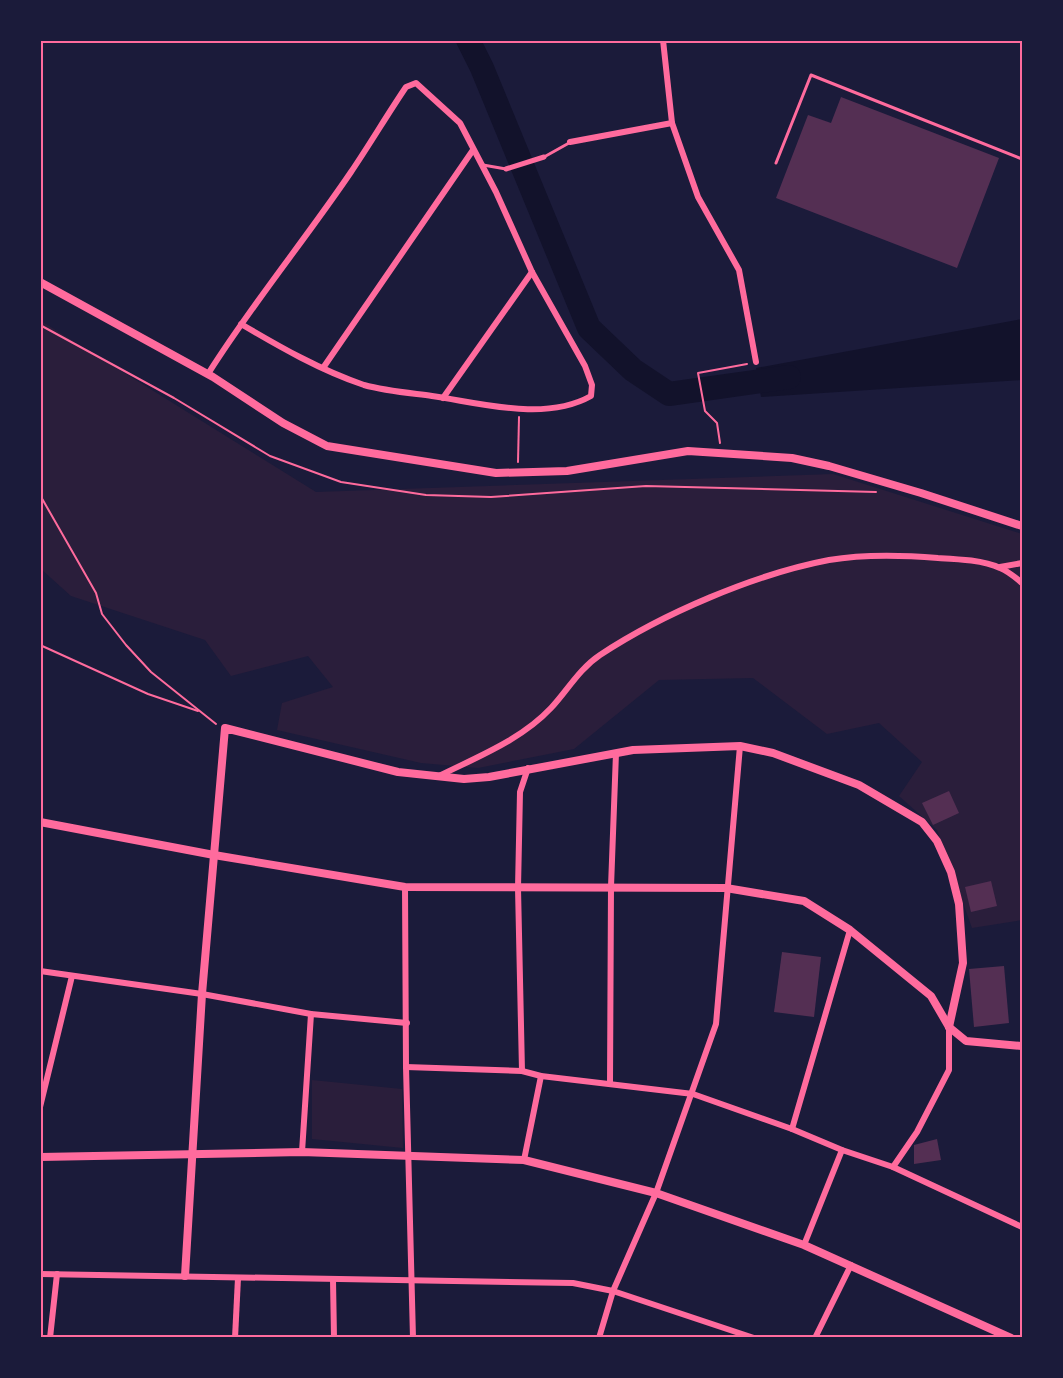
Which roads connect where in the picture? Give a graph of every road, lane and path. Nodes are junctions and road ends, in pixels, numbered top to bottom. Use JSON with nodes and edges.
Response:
{"nodes":[{"id":1,"x":663,"y":40,"type":"edge"},
{"id":2,"x":672,"y":123,"type":"junction"},
{"id":3,"x":570,"y":142,"type":"joint"},
{"id":4,"x":472,"y":150,"type":"junction"},
{"id":5,"x":544,"y":157,"type":"joint"},
{"id":6,"x":1023,"y":159,"type":"edge"},
{"id":7,"x":776,"y":163,"type":"dead end"},
{"id":8,"x":481,"y":165,"type":"junction"},
{"id":9,"x":506,"y":170,"type":"joint"},
{"id":10,"x":532,"y":272,"type":"junction"},
{"id":11,"x":40,"y":282,"type":"edge"},
{"id":12,"x":241,"y":324,"type":"junction"},
{"id":13,"x":756,"y":362,"type":"joint"},
{"id":14,"x":323,"y":368,"type":"junction"},
{"id":15,"x":208,"y":374,"type":"junction"},
{"id":16,"x":443,"y":398,"type":"junction"},
{"id":17,"x":520,"y":408,"type":"junction"},
{"id":18,"x":720,"y":434,"type":"dead end"},
{"id":19,"x":518,"y":473,"type":"junction"},
{"id":20,"x":40,"y":495,"type":"edge"},
{"id":21,"x":1023,"y":526,"type":"edge"},
{"id":22,"x":1023,"y":562,"type":"edge"},
{"id":23,"x":1000,"y":567,"type":"junction"},
{"id":24,"x":1023,"y":583,"type":"edge"},
{"id":25,"x":40,"y":645,"type":"edge"},
{"id":26,"x":201,"y":711,"type":"junction"},
{"id":27,"x":225,"y":728,"type":"junction"},
{"id":28,"x":740,"y":746,"type":"junction"},
{"id":29,"x":616,"y":753,"type":"junction"},
{"id":30,"x":528,"y":768,"type":"junction"},
{"id":31,"x":438,"y":777,"type":"junction"},
{"id":32,"x":40,"y":822,"type":"edge"},
{"id":33,"x":214,"y":855,"type":"junction"},
{"id":34,"x":611,"y":886,"type":"junction"},
{"id":35,"x":405,"y":887,"type":"junction"},
{"id":36,"x":518,"y":888,"type":"junction"},
{"id":37,"x":726,"y":888,"type":"junction"},
{"id":38,"x":850,"y":930,"type":"junction"},
{"id":39,"x":40,"y":971,"type":"edge"},
{"id":40,"x":72,"y":976,"type":"junction"},
{"id":41,"x":202,"y":994,"type":"junction"},
{"id":42,"x":311,"y":1014,"type":"junction"},
{"id":43,"x":407,"y":1023,"type":"junction"},
{"id":44,"x":949,"y":1027,"type":"junction"},
{"id":45,"x":1023,"y":1046,"type":"edge"},
{"id":46,"x":406,"y":1067,"type":"junction"},
{"id":47,"x":522,"y":1071,"type":"junction"},
{"id":48,"x":542,"y":1076,"type":"junction"},
{"id":49,"x":610,"y":1084,"type":"junction"},
{"id":50,"x":693,"y":1094,"type":"junction"},
{"id":51,"x":40,"y":1107,"type":"edge"},
{"id":52,"x":792,"y":1129,"type":"junction"},
{"id":53,"x":842,"y":1150,"type":"junction"},
{"id":54,"x":302,"y":1152,"type":"junction"},
{"id":55,"x":190,"y":1154,"type":"junction"},
{"id":56,"x":408,"y":1154,"type":"junction"},
{"id":57,"x":40,"y":1157,"type":"edge"},
{"id":58,"x":524,"y":1160,"type":"junction"},
{"id":59,"x":892,"y":1167,"type":"junction"},
{"id":60,"x":656,"y":1193,"type":"junction"},
{"id":61,"x":1023,"y":1227,"type":"edge"},
{"id":62,"x":804,"y":1245,"type":"junction"},
{"id":63,"x":851,"y":1264,"type":"junction"},
{"id":64,"x":40,"y":1274,"type":"edge"},
{"id":65,"x":57,"y":1274,"type":"junction"},
{"id":66,"x":185,"y":1276,"type":"junction"},
{"id":67,"x":238,"y":1278,"type":"junction"},
{"id":68,"x":333,"y":1280,"type":"junction"},
{"id":69,"x":413,"y":1280,"type":"junction"},
{"id":70,"x":613,"y":1291,"type":"junction"},
{"id":71,"x":734,"y":1334,"type":"edge"},
{"id":72,"x":50,"y":1338,"type":"edge"},
{"id":73,"x":235,"y":1338,"type":"edge"},
{"id":74,"x":334,"y":1338,"type":"edge"},
{"id":75,"x":413,"y":1338,"type":"edge"},
{"id":76,"x":599,"y":1338,"type":"edge"},
{"id":77,"x":754,"y":1338,"type":"edge"},
{"id":78,"x":815,"y":1338,"type":"edge"},
{"id":79,"x":1011,"y":1338,"type":"edge"}],
"edges":[{"from":1,"to":2,"type":"street"},
{"from":2,"to":3,"type":"street"},
{"from":2,"to":13,"type":"street"},
{"from":3,"to":5,"type":"lane"},
{"from":4,"to":8,"type":"street"},
{"from":4,"to":12,"type":"street"},
{"from":4,"to":14,"type":"street"},
{"from":5,"to":9,"type":"street"},
{"from":6,"to":7,"type":"lane"},
{"from":8,"to":9,"type":"lane"},
{"from":8,"to":10,"type":"street"},
{"from":10,"to":16,"type":"street"},
{"from":10,"to":17,"type":"street"},
{"from":11,"to":15,"type":"street"},
{"from":12,"to":14,"type":"street"},
{"from":12,"to":15,"type":"street"},
{"from":13,"to":18,"type":"path"},
{"from":14,"to":16,"type":"street"},
{"from":15,"to":19,"type":"street"},
{"from":16,"to":17,"type":"street"},
{"from":17,"to":19,"type":"path"},
{"from":19,"to":21,"type":"street"},
{"from":20,"to":26,"type":"path"},
{"from":22,"to":23,"type":"street"},
{"from":23,"to":24,"type":"street"},
{"from":23,"to":31,"type":"street"},
{"from":25,"to":26,"type":"path"},
{"from":26,"to":27,"type":"path"},
{"from":27,"to":31,"type":"street"},
{"from":27,"to":33,"type":"street"},
{"from":28,"to":29,"type":"street"},
{"from":28,"to":37,"type":"street"},
{"from":28,"to":44,"type":"street"},
{"from":29,"to":30,"type":"street"},
{"from":29,"to":34,"type":"street"},
{"from":30,"to":31,"type":"street"},
{"from":30,"to":36,"type":"street"},
{"from":32,"to":33,"type":"street"},
{"from":33,"to":35,"type":"street"},
{"from":33,"to":41,"type":"street"},
{"from":34,"to":36,"type":"street"},
{"from":34,"to":37,"type":"street"},
{"from":34,"to":49,"type":"street"},
{"from":35,"to":36,"type":"street"},
{"from":35,"to":43,"type":"street"},
{"from":36,"to":47,"type":"street"},
{"from":37,"to":38,"type":"street"},
{"from":37,"to":50,"type":"street"},
{"from":38,"to":44,"type":"street"},
{"from":38,"to":52,"type":"street"},
{"from":39,"to":40,"type":"street"},
{"from":40,"to":41,"type":"street"},
{"from":40,"to":51,"type":"street"},
{"from":41,"to":42,"type":"street"},
{"from":41,"to":55,"type":"street"},
{"from":42,"to":43,"type":"street"},
{"from":42,"to":54,"type":"street"},
{"from":43,"to":46,"type":"street"},
{"from":44,"to":45,"type":"street"},
{"from":44,"to":59,"type":"street"},
{"from":46,"to":47,"type":"street"},
{"from":46,"to":56,"type":"street"},
{"from":47,"to":48,"type":"street"},
{"from":48,"to":49,"type":"street"},
{"from":48,"to":58,"type":"street"},
{"from":49,"to":50,"type":"street"},
{"from":50,"to":52,"type":"street"},
{"from":50,"to":60,"type":"street"},
{"from":52,"to":53,"type":"street"},
{"from":53,"to":59,"type":"street"},
{"from":53,"to":62,"type":"street"},
{"from":54,"to":55,"type":"street"},
{"from":54,"to":56,"type":"street"},
{"from":55,"to":57,"type":"street"},
{"from":55,"to":66,"type":"street"},
{"from":56,"to":58,"type":"street"},
{"from":56,"to":69,"type":"street"},
{"from":58,"to":60,"type":"street"},
{"from":59,"to":61,"type":"street"},
{"from":60,"to":62,"type":"street"},
{"from":60,"to":70,"type":"street"},
{"from":62,"to":63,"type":"street"},
{"from":63,"to":78,"type":"street"},
{"from":63,"to":79,"type":"street"},
{"from":64,"to":65,"type":"street"},
{"from":65,"to":66,"type":"street"},
{"from":65,"to":72,"type":"street"},
{"from":66,"to":67,"type":"street"},
{"from":67,"to":68,"type":"street"},
{"from":67,"to":73,"type":"street"},
{"from":68,"to":69,"type":"street"},
{"from":68,"to":74,"type":"street"},
{"from":69,"to":70,"type":"street"},
{"from":69,"to":75,"type":"street"},
{"from":70,"to":71,"type":"street"},
{"from":70,"to":76,"type":"street"},
{"from":71,"to":77,"type":"street"}]}
